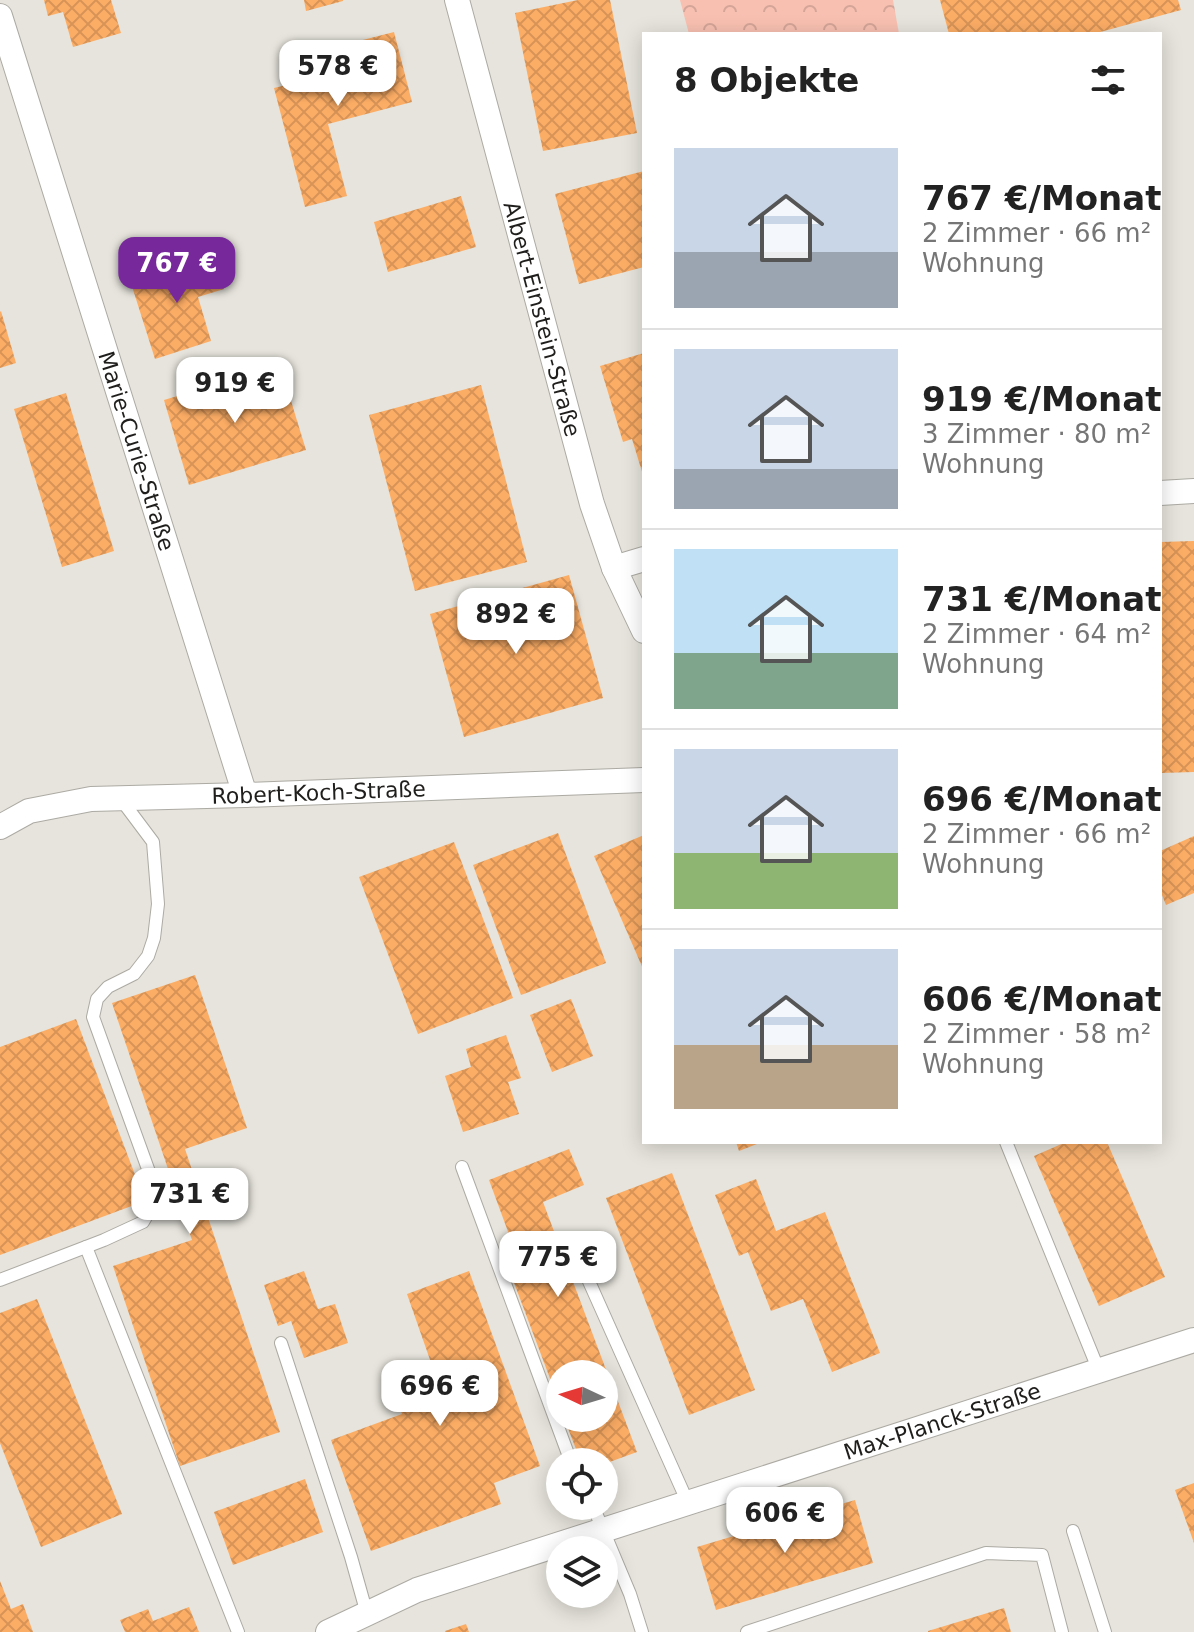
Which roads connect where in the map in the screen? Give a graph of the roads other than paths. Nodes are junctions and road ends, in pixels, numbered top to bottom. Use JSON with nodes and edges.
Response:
{"nodes":[{"id":1,"x":457,"y":0,"type":"edge"},
{"id":2,"x":0,"y":16,"type":"edge"},
{"id":3,"x":1194,"y":491,"type":"edge"},
{"id":4,"x":1162,"y":493,"type":"edge"},
{"id":5,"x":642,"y":560,"type":"edge"},
{"id":6,"x":614,"y":568,"type":"junction"},
{"id":7,"x":642,"y":627,"type":"edge"},
{"id":8,"x":642,"y":780,"type":"edge"},
{"id":9,"x":245,"y":795,"type":"junction"},
{"id":10,"x":120,"y":798,"type":"junction"},
{"id":11,"x":0,"y":827,"type":"edge"},
{"id":12,"x":1007,"y":1144,"type":"edge"},
{"id":13,"x":462,"y":1167,"type":"dead end"},
{"id":14,"x":86,"y":1247,"type":"junction"},
{"id":15,"x":583,"y":1268,"type":"dead end"},
{"id":16,"x":0,"y":1280,"type":"edge"},
{"id":17,"x":1194,"y":1340,"type":"edge"},
{"id":18,"x":281,"y":1343,"type":"dead end"},
{"id":19,"x":1099,"y":1371,"type":"junction"},
{"id":20,"x":566,"y":1448,"type":"edge"},
{"id":21,"x":688,"y":1503,"type":"junction"},
{"id":22,"x":600,"y":1520,"type":"edge"},
{"id":23,"x":605,"y":1530,"type":"junction"},
{"id":24,"x":1073,"y":1531,"type":"dead end"},
{"id":25,"x":367,"y":1614,"type":"junction"},
{"id":26,"x":238,"y":1632,"type":"edge"},
{"id":27,"x":328,"y":1632,"type":"edge"},
{"id":28,"x":642,"y":1632,"type":"edge"},
{"id":29,"x":747,"y":1632,"type":"edge"},
{"id":30,"x":1062,"y":1632,"type":"edge"},
{"id":31,"x":1105,"y":1632,"type":"edge"}],
"edges":[{"from":1,"to":6,"type":"street","name":"Albert-Einstein-Straße"},
{"from":2,"to":9,"type":"street","name":"Marie-Curie-Straße"},
{"from":3,"to":4,"type":"street"},
{"from":5,"to":6,"type":"street"},
{"from":6,"to":7,"type":"street","name":"Albert-Einstein-Straße"},
{"from":8,"to":9,"type":"street","name":"Robert-Koch-Straße"},
{"from":9,"to":10,"type":"street","name":"Robert-Koch-Straße"},
{"from":10,"to":11,"type":"street","name":"Robert-Koch-Straße"},
{"from":10,"to":14,"type":"lane"},
{"from":12,"to":19,"type":"lane"},
{"from":13,"to":20,"type":"lane"},
{"from":14,"to":16,"type":"lane"},
{"from":14,"to":26,"type":"lane"},
{"from":15,"to":21,"type":"lane"},
{"from":17,"to":19,"type":"street","name":"Max-Planck-Straße"},
{"from":18,"to":25,"type":"lane"},
{"from":19,"to":21,"type":"street","name":"Max-Planck-Straße"},
{"from":21,"to":23,"type":"street","name":"Max-Planck-Straße"},
{"from":22,"to":23,"type":"lane"},
{"from":23,"to":25,"type":"street","name":"Max-Planck-Straße"},
{"from":23,"to":28,"type":"lane"},
{"from":24,"to":31,"type":"lane"},
{"from":25,"to":27,"type":"street","name":"Max-Planck-Straße"},
{"from":29,"to":30,"type":"lane"}]}
